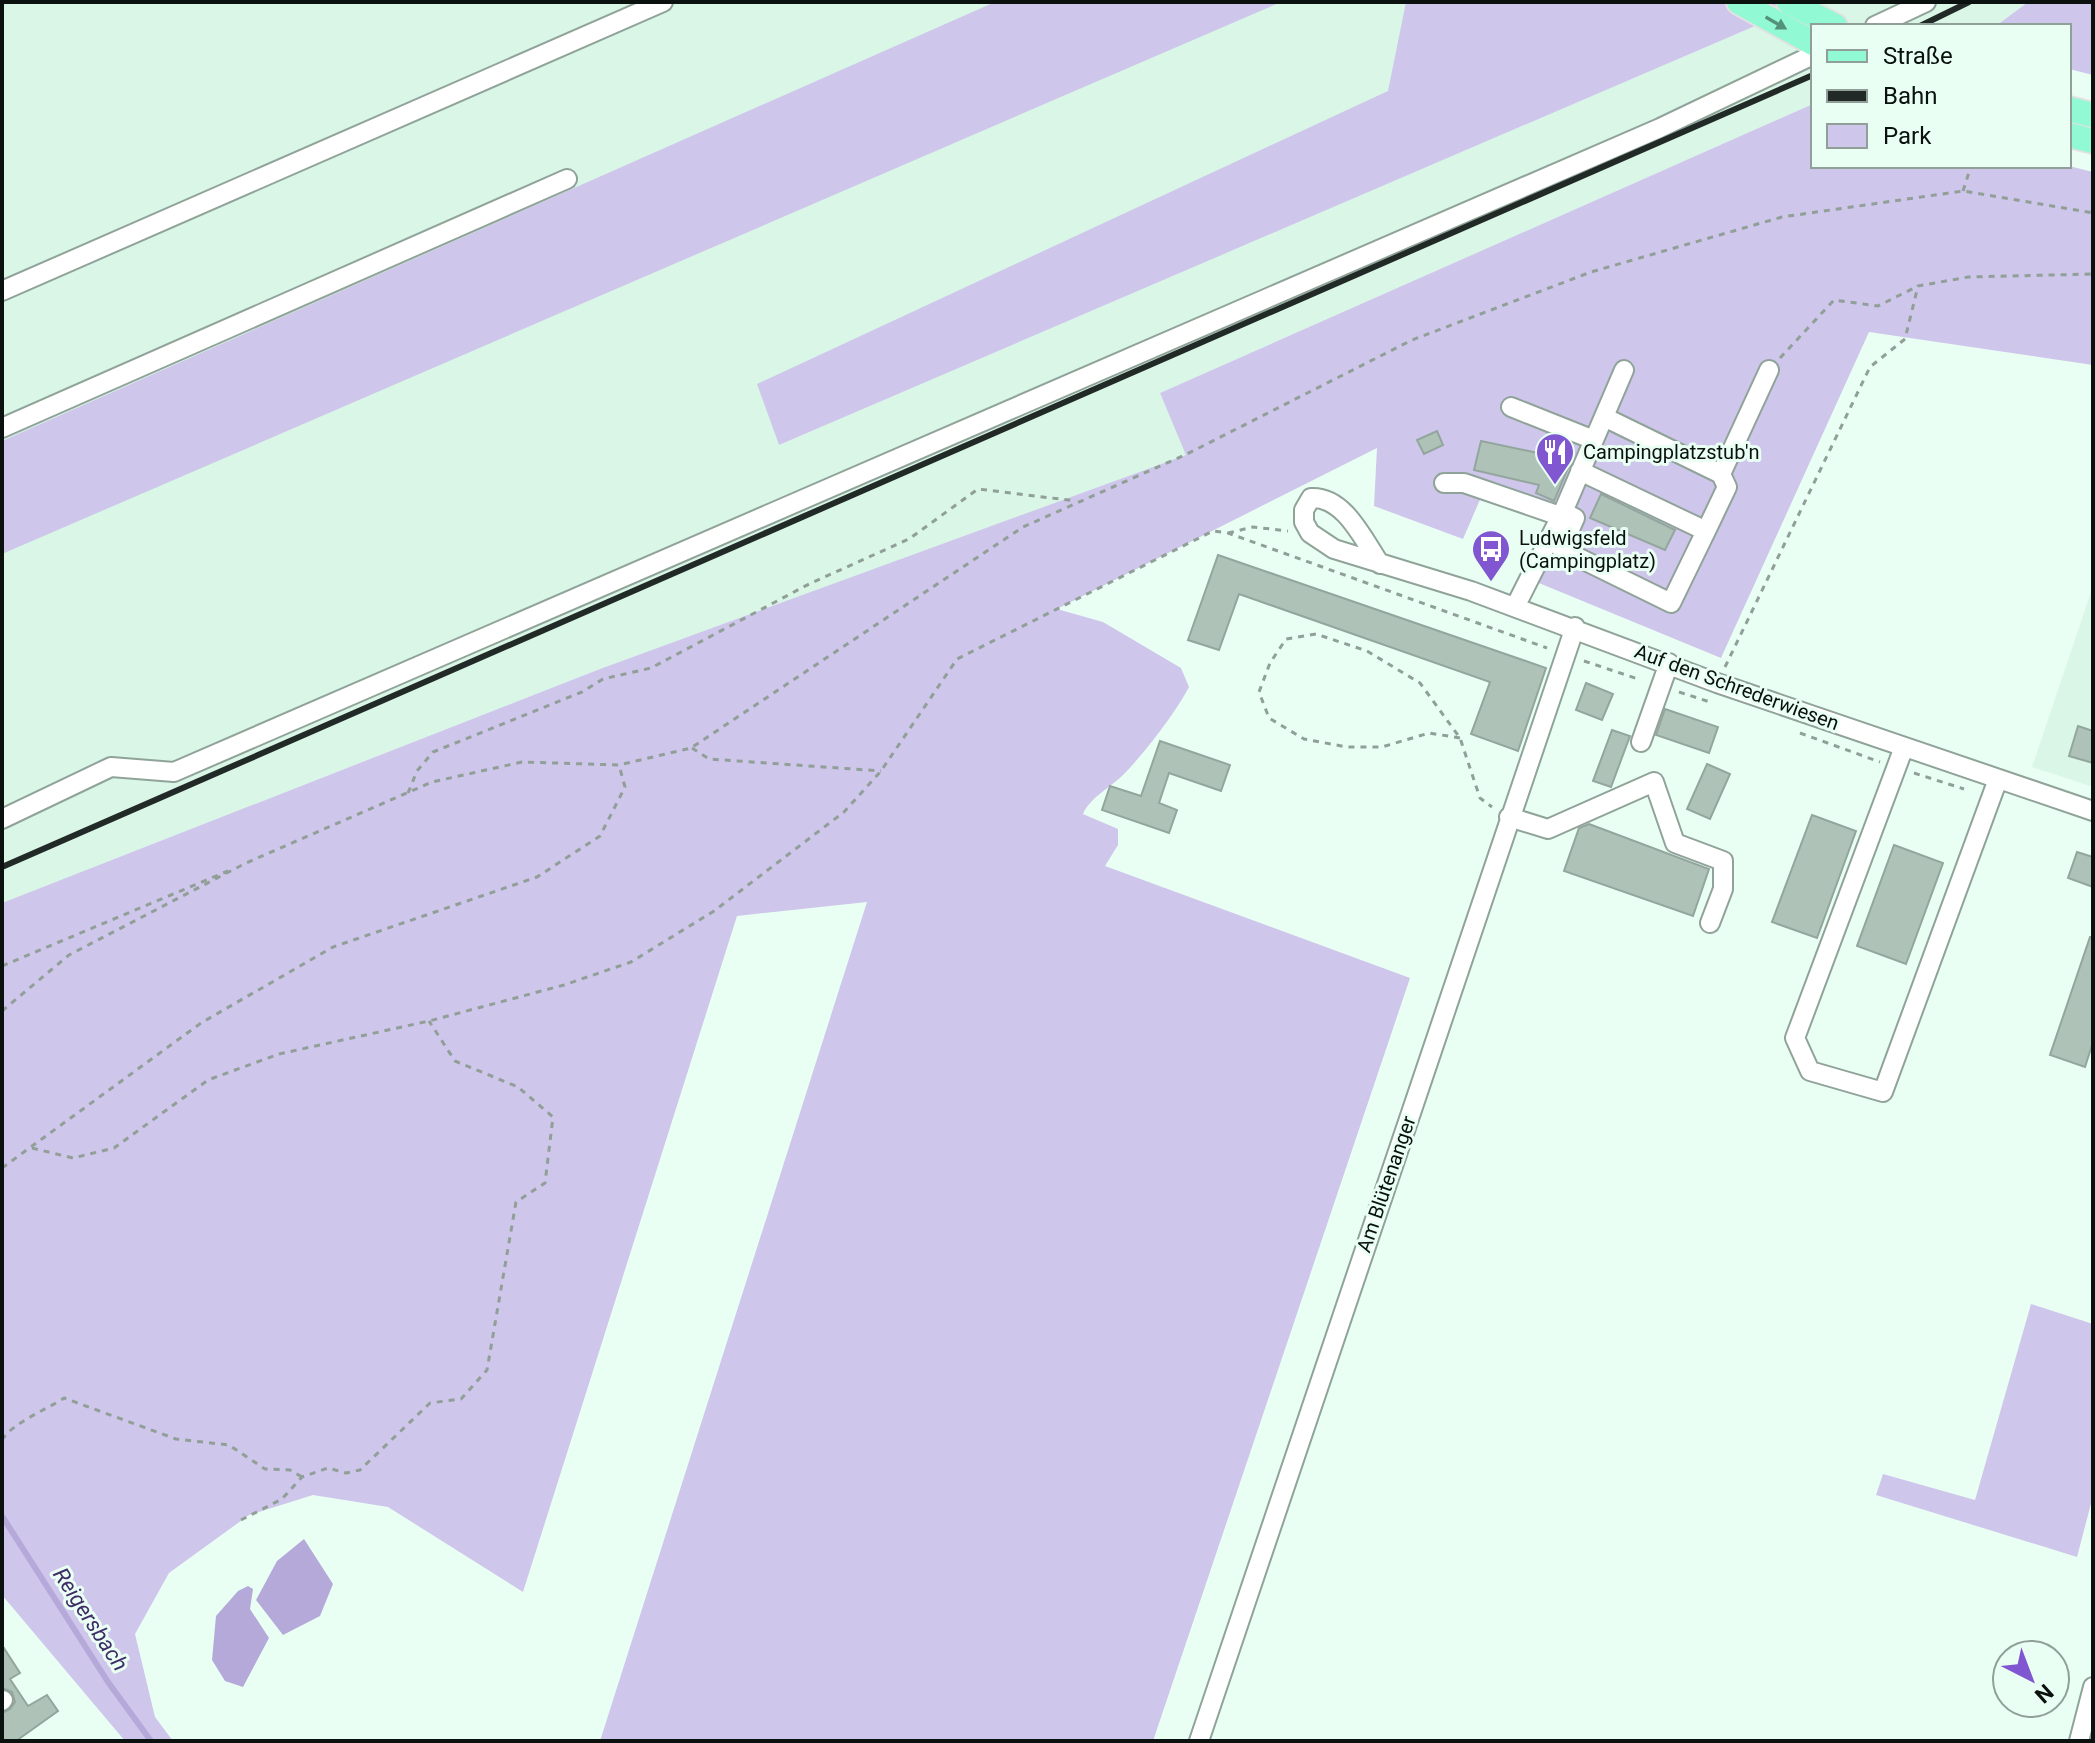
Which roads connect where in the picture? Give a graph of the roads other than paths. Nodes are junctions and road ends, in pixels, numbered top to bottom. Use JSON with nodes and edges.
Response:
{"nodes":[{"id":1,"x":663,"y":2,"type":"edge"},
{"id":2,"x":1739,"y":2,"type":"edge"},
{"id":3,"x":1789,"y":2,"type":"edge"},
{"id":4,"x":1926,"y":2,"type":"edge"},
{"id":5,"x":1831,"y":24,"type":"edge"},
{"id":6,"x":1879,"y":24,"type":"edge"},
{"id":7,"x":1811,"y":42,"type":"edge"},
{"id":8,"x":1811,"y":56,"type":"edge"},
{"id":9,"x":2071,"y":110,"type":"edge"},
{"id":10,"x":2093,"y":115,"type":"edge"},
{"id":11,"x":2071,"y":136,"type":"edge"},
{"id":12,"x":2093,"y":141,"type":"edge"},
{"id":13,"x":567,"y":179,"type":"dead end"},
{"id":14,"x":2,"y":291,"type":"edge"},
{"id":15,"x":1624,"y":370,"type":"dead end"},
{"id":16,"x":1769,"y":370,"type":"road end"},
{"id":17,"x":1511,"y":407,"type":"dead end"},
{"id":18,"x":1604,"y":417,"type":"junction"},
{"id":19,"x":2,"y":428,"type":"edge"},
{"id":20,"x":1594,"y":440,"type":"junction"},
{"id":21,"x":1580,"y":471,"type":"junction"},
{"id":22,"x":1721,"y":474,"type":"junction"},
{"id":23,"x":1444,"y":483,"type":"dead end"},
{"id":24,"x":1561,"y":514,"type":"junction"},
{"id":25,"x":1706,"y":531,"type":"junction"},
{"id":26,"x":1380,"y":564,"type":"junction"},
{"id":27,"x":1515,"y":607,"type":"junction"},
{"id":28,"x":1575,"y":627,"type":"junction"},
{"id":29,"x":1669,"y":663,"type":"junction"},
{"id":30,"x":1641,"y":742,"type":"dead end"},
{"id":31,"x":1904,"y":747,"type":"junction"},
{"id":32,"x":1994,"y":788,"type":"junction"},
{"id":33,"x":2093,"y":811,"type":"edge"},
{"id":34,"x":1509,"y":817,"type":"junction"},
{"id":35,"x":2,"y":819,"type":"edge"},
{"id":36,"x":1710,"y":923,"type":"dead end"},
{"id":37,"x":2093,"y":1687,"type":"edge"},
{"id":38,"x":1199,"y":1741,"type":"edge"},
{"id":39,"x":2079,"y":1741,"type":"edge"}],
"edges":[{"from":1,"to":14,"type":"street"},
{"from":2,"to":7,"type":"main road","one_way":true},
{"from":3,"to":5,"type":"main road"},
{"from":4,"to":6,"type":"street"},
{"from":8,"to":35,"type":"street"},
{"from":9,"to":10,"type":"main road"},
{"from":11,"to":12,"type":"main road"},
{"from":13,"to":19,"type":"street"},
{"from":15,"to":18,"type":"street"},
{"from":16,"to":22,"type":"street"},
{"from":17,"to":20,"type":"street"},
{"from":18,"to":20,"type":"street"},
{"from":18,"to":22,"type":"street"},
{"from":20,"to":21,"type":"street"},
{"from":21,"to":24,"type":"street"},
{"from":21,"to":25,"type":"street"},
{"from":22,"to":25,"type":"street"},
{"from":23,"to":24,"type":"street"},
{"from":24,"to":25,"type":"street"},
{"from":24,"to":27,"type":"street"},
{"from":26,"to":26,"type":"street","name":"Auf den Schrederwiesen"},
{"from":26,"to":27,"type":"street","name":"Auf den Schrederwiesen"},
{"from":27,"to":28,"type":"street","name":"Auf den Schrederwiesen"},
{"from":28,"to":29,"type":"street","name":"Auf den Schrederwiesen"},
{"from":28,"to":34,"type":"street","name":"Am Blütenanger"},
{"from":29,"to":30,"type":"street"},
{"from":29,"to":31,"type":"street","name":"Auf den Schrederwiesen"},
{"from":31,"to":32,"type":"street","name":"Auf den Schrederwiesen"},
{"from":31,"to":32,"type":"street"},
{"from":32,"to":33,"type":"street","name":"Auf den Schrederwiesen"},
{"from":34,"to":36,"type":"street"},
{"from":34,"to":38,"type":"street","name":"Am Blütenanger"},
{"from":37,"to":39,"type":"street"}]}
